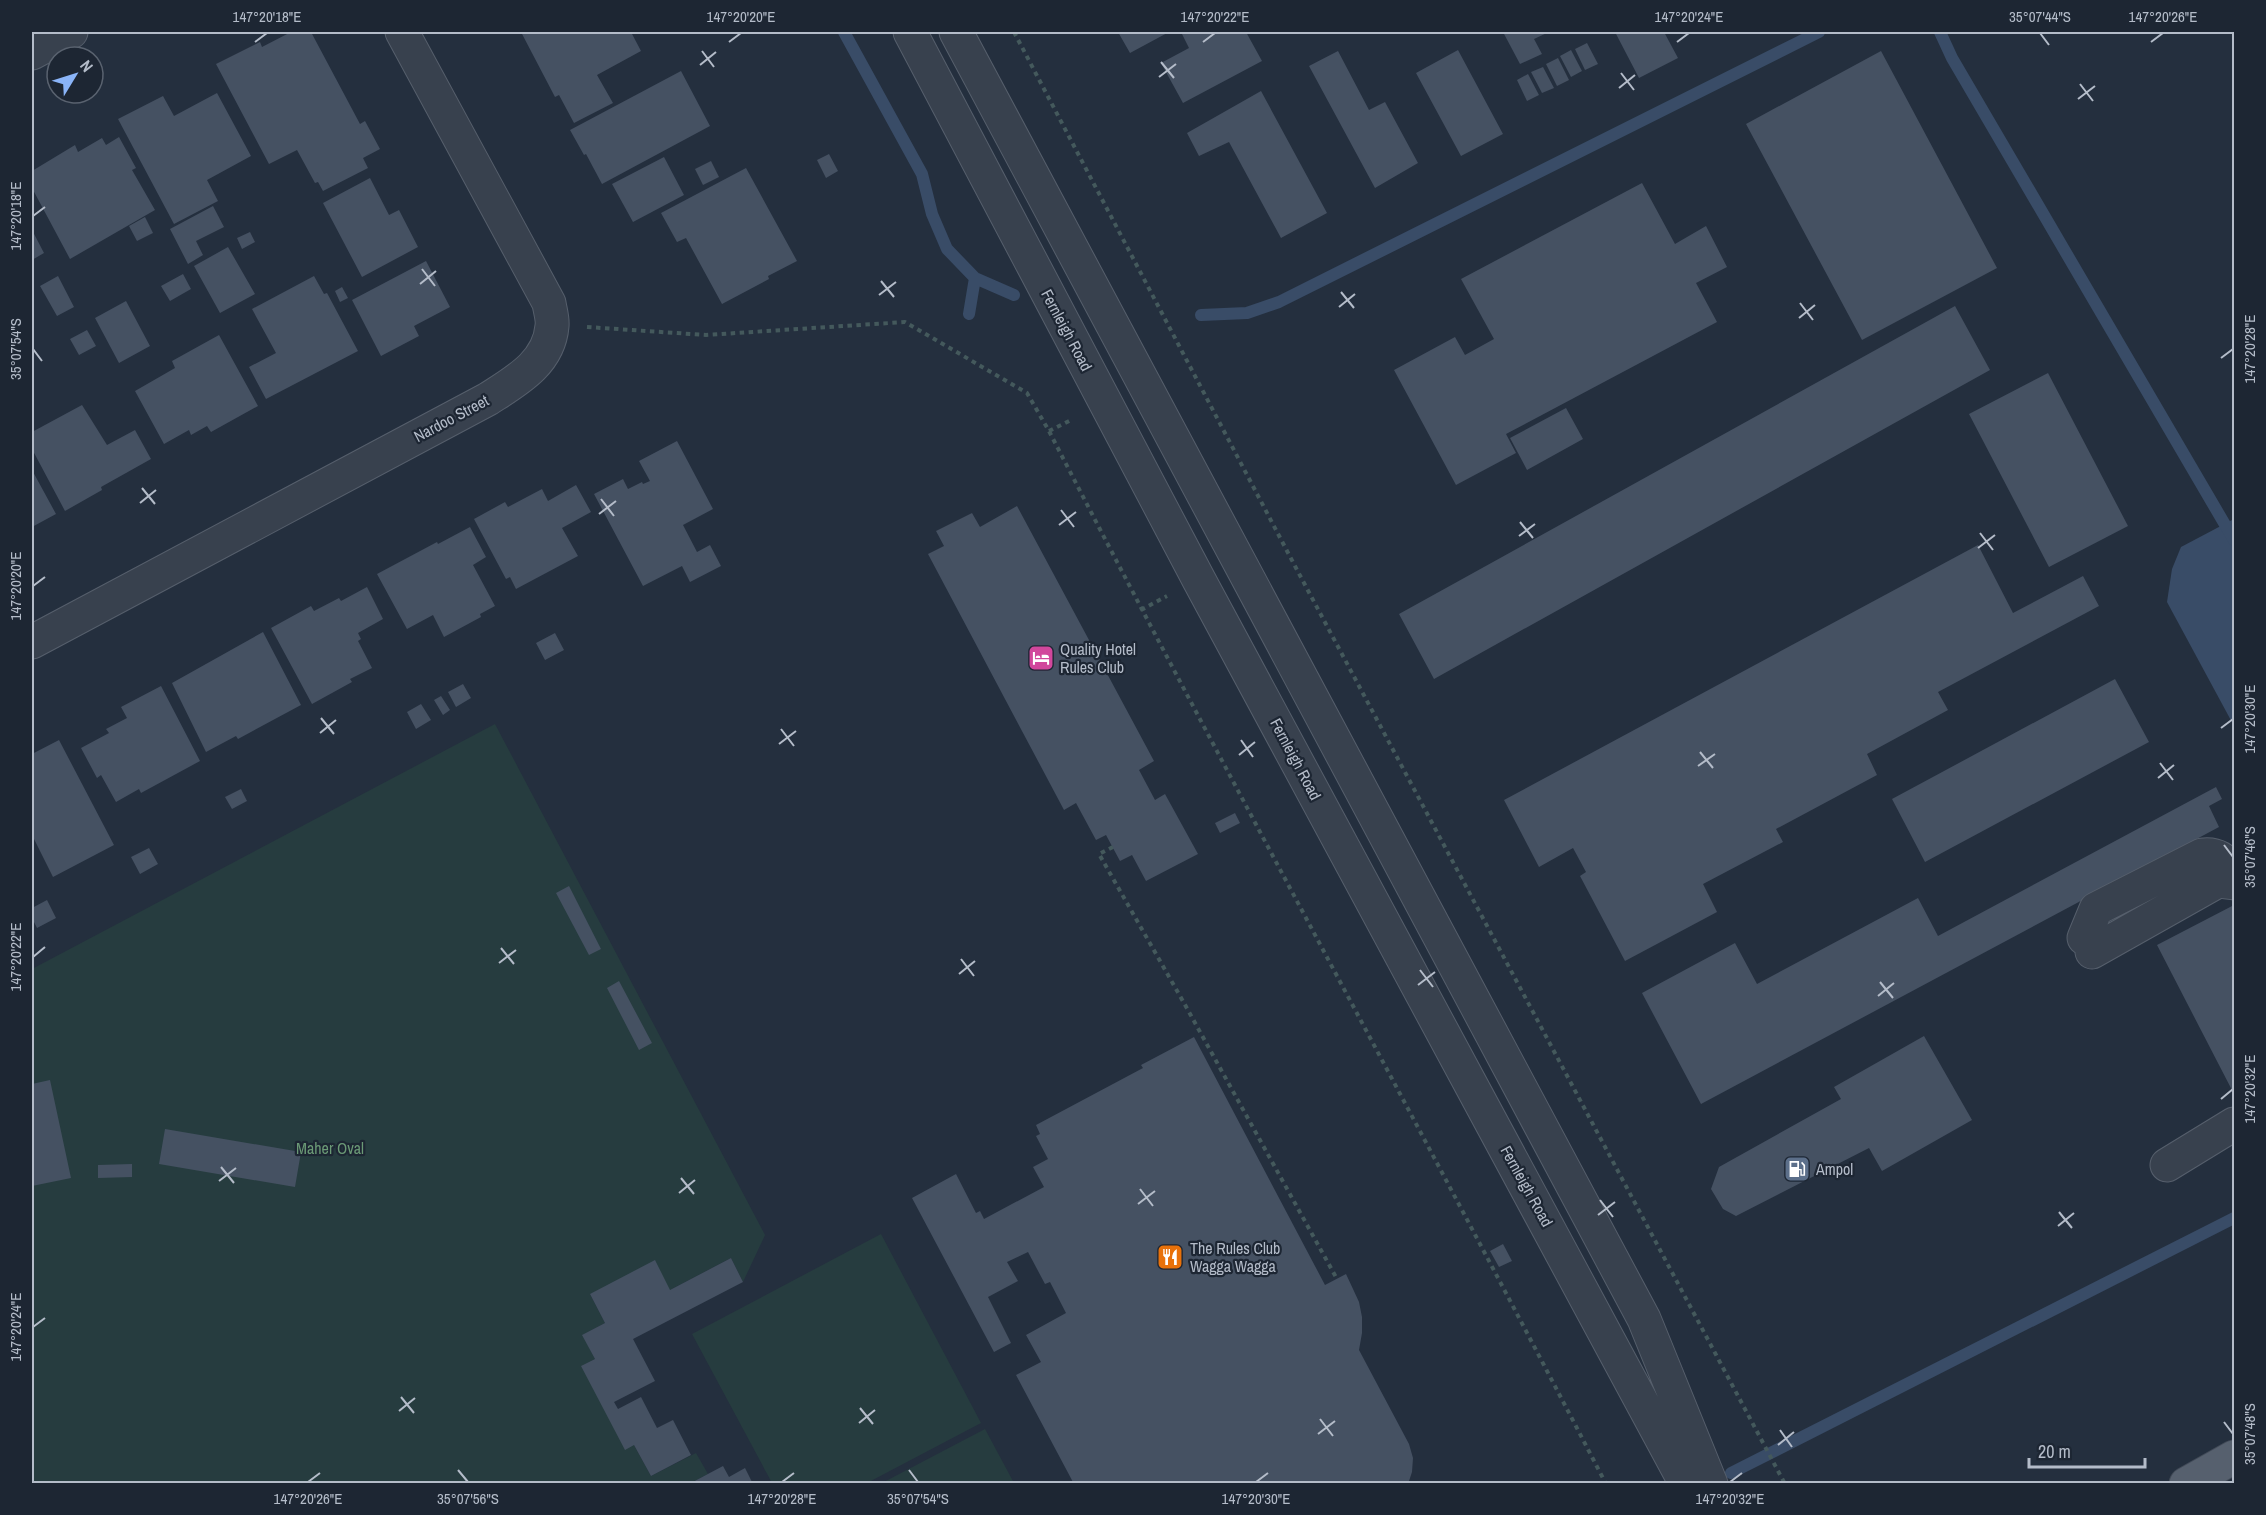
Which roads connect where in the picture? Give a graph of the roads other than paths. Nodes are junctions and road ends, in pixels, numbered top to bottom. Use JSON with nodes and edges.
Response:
{"nodes":[{"id":1,"x":71,"y":32,"type":"edge"},
{"id":2,"x":402,"y":32,"type":"edge"},
{"id":3,"x":910,"y":32,"type":"edge"},
{"id":4,"x":956,"y":32,"type":"edge"},
{"id":5,"x":32,"y":53,"type":"edge"},
{"id":6,"x":32,"y":642,"type":"edge"},
{"id":7,"x":2235,"y":871,"type":"edge"},
{"id":8,"x":2235,"y":883,"type":"edge"},
{"id":9,"x":2235,"y":1124,"type":"edge"},
{"id":10,"x":2167,"y":1165,"type":"dead end"},
{"id":11,"x":2235,"y":1457,"type":"edge"},
{"id":12,"x":1686,"y":1484,"type":"edge"},
{"id":13,"x":1711,"y":1484,"type":"edge"},
{"id":14,"x":2186,"y":1484,"type":"edge"}],
"edges":[{"from":1,"to":5,"type":"street"},
{"from":2,"to":6,"type":"street","name":"Nardoo Street"},
{"from":3,"to":12,"type":"street","name":"Fernleigh Road"},
{"from":4,"to":13,"type":"street"},
{"from":7,"to":8,"type":"street"},
{"from":9,"to":10,"type":"street"},
{"from":11,"to":14,"type":"main road"}]}
